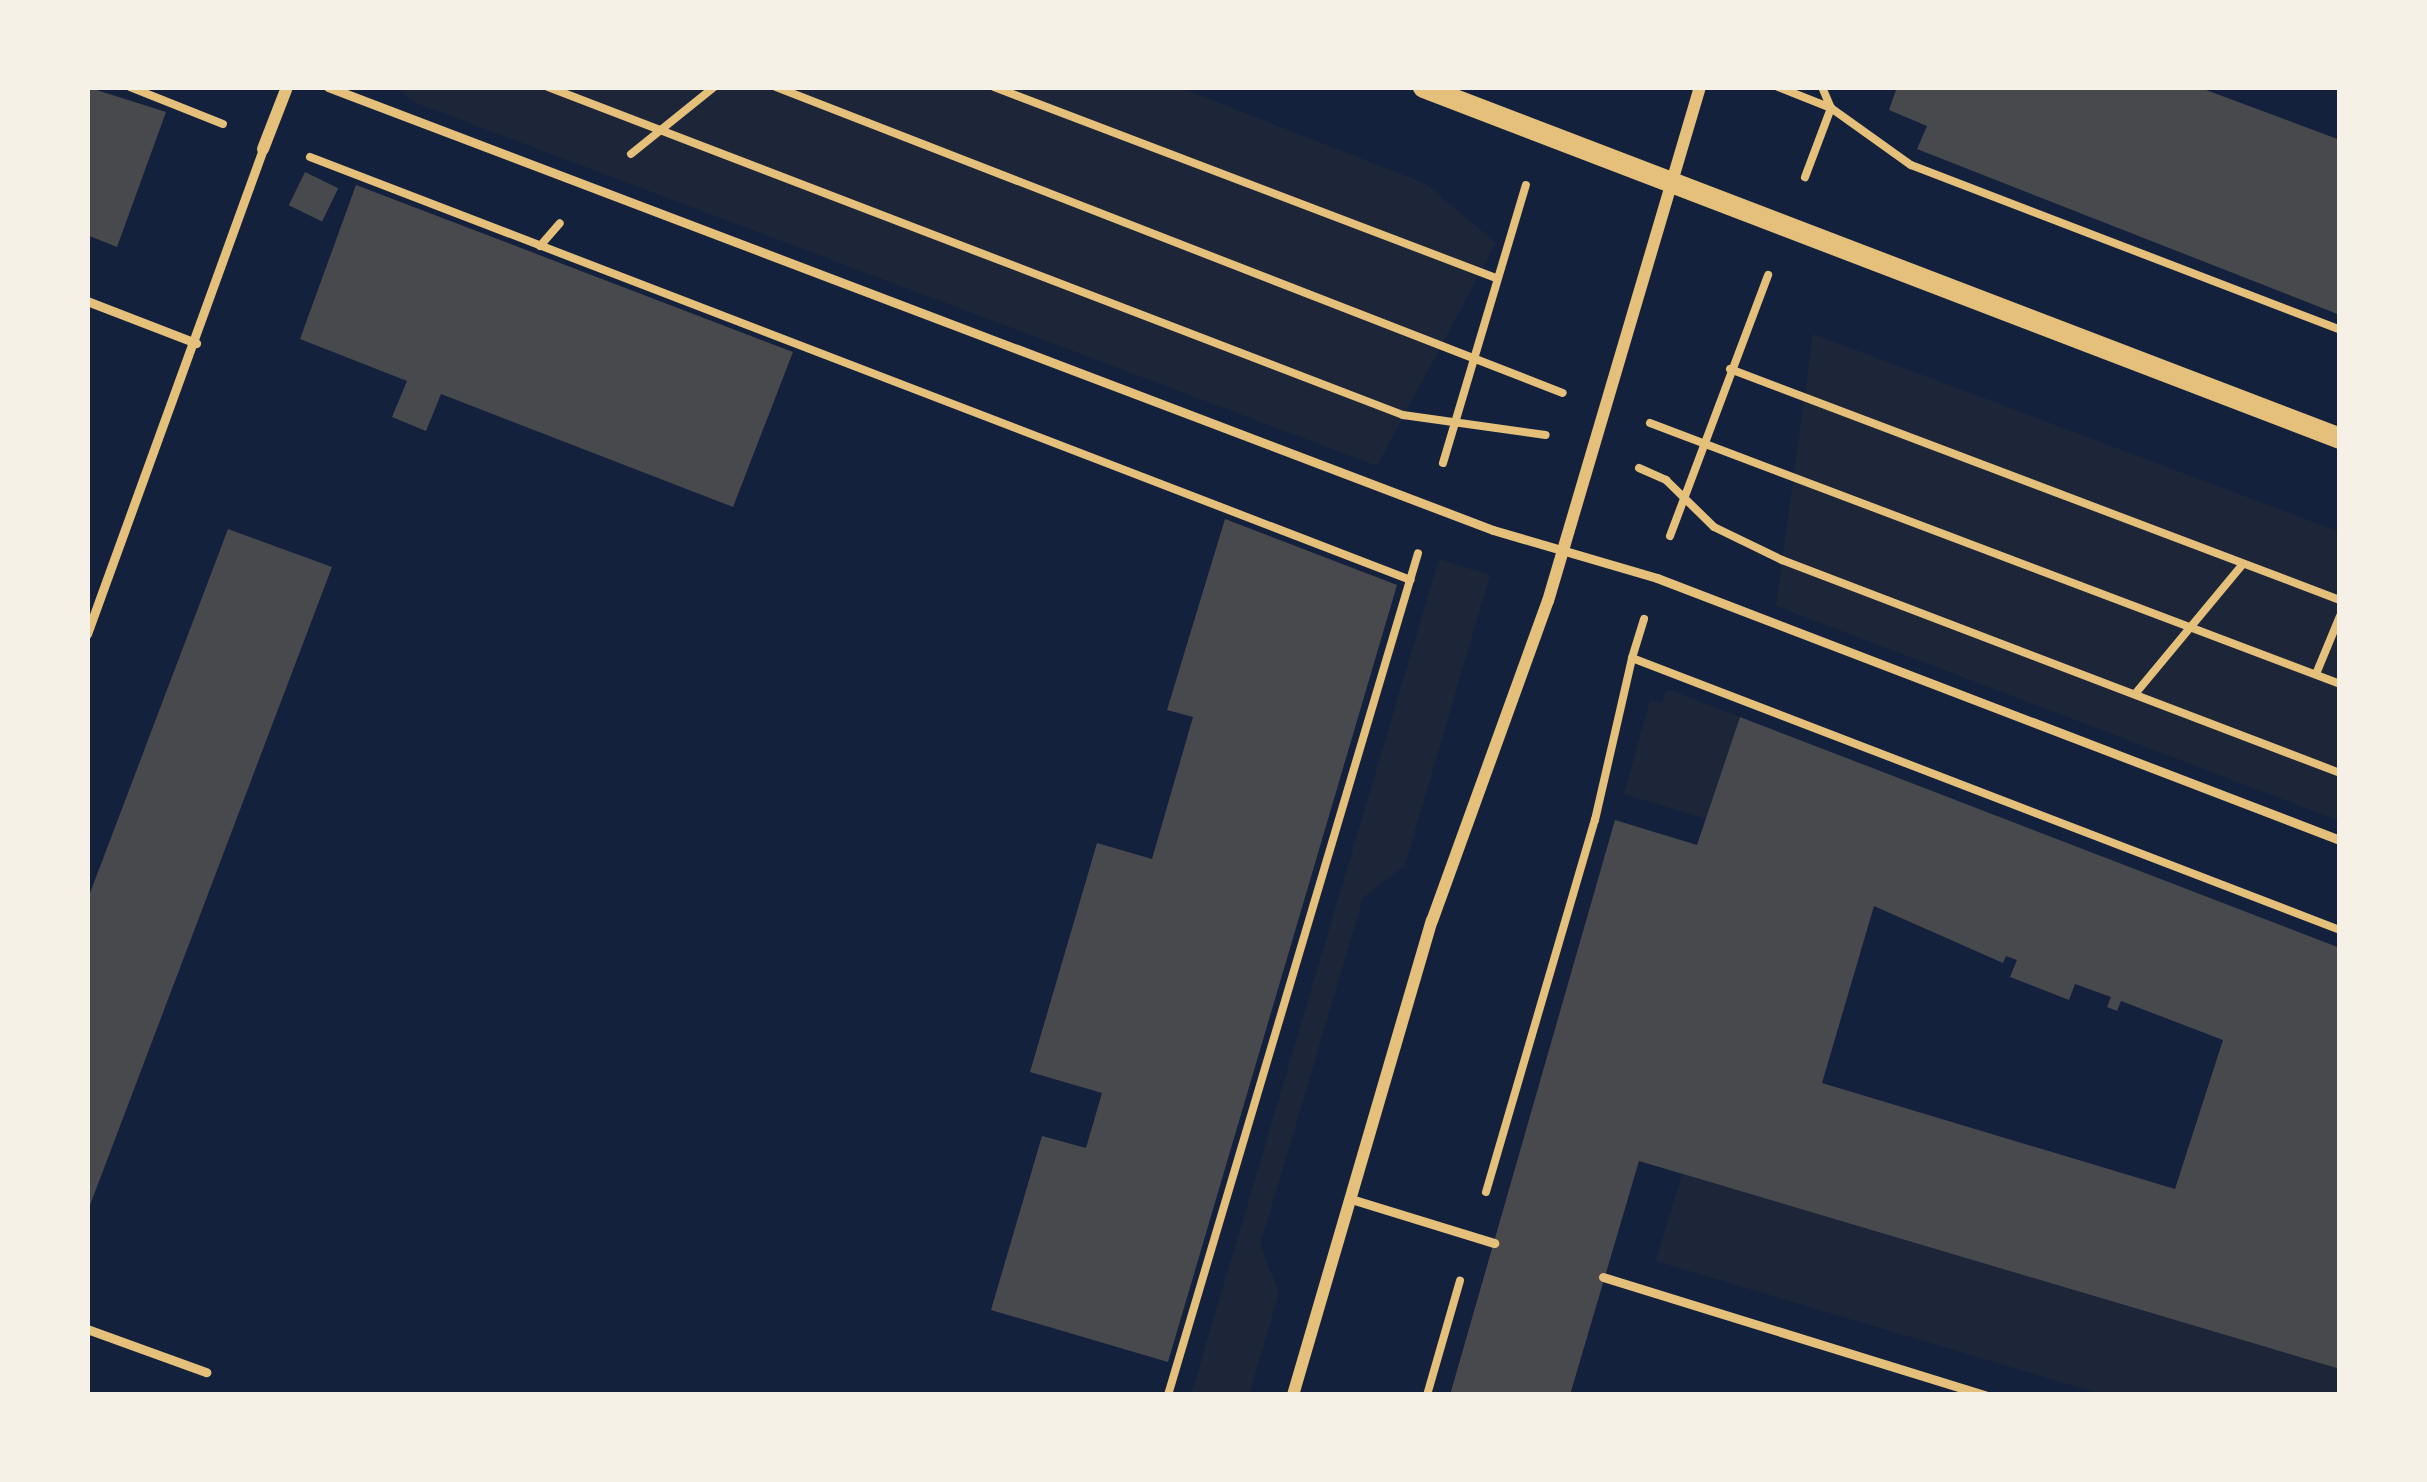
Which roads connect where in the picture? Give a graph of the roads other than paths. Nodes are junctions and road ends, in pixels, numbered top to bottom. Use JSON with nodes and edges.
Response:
{"nodes":[{"id":1,"x":287,"y":87,"type":"edge"},
{"id":2,"x":328,"y":87,"type":"edge"},
{"id":3,"x":1423,"y":87,"type":"edge"},
{"id":4,"x":1700,"y":87,"type":"edge"},
{"id":5,"x":265,"y":145,"type":"joint"},
{"id":6,"x":1672,"y":182,"type":"junction"},
{"id":7,"x":87,"y":301,"type":"edge"},
{"id":8,"x":196,"y":343,"type":"junction"},
{"id":9,"x":2340,"y":438,"type":"edge"},
{"id":10,"x":1563,"y":551,"type":"junction"},
{"id":11,"x":87,"y":634,"type":"edge"},
{"id":12,"x":2340,"y":840,"type":"edge"},
{"id":13,"x":1351,"y":1199,"type":"junction"},
{"id":14,"x":1494,"y":1243,"type":"dead end"},
{"id":15,"x":1604,"y":1277,"type":"dead end"},
{"id":16,"x":87,"y":1329,"type":"edge"},
{"id":17,"x":206,"y":1372,"type":"dead end"},
{"id":18,"x":1293,"y":1395,"type":"edge"},
{"id":19,"x":1985,"y":1395,"type":"edge"}],
"edges":[{"from":1,"to":5,"type":"street"},
{"from":2,"to":10,"type":"lane"},
{"from":3,"to":6,"type":"street"},
{"from":4,"to":6,"type":"street"},
{"from":5,"to":8,"type":"lane"},
{"from":6,"to":9,"type":"street"},
{"from":6,"to":10,"type":"street"},
{"from":7,"to":8,"type":"lane"},
{"from":8,"to":11,"type":"lane"},
{"from":10,"to":12,"type":"lane"},
{"from":10,"to":13,"type":"street"},
{"from":13,"to":14,"type":"lane"},
{"from":13,"to":18,"type":"street"},
{"from":15,"to":19,"type":"lane"},
{"from":16,"to":17,"type":"lane"}]}
